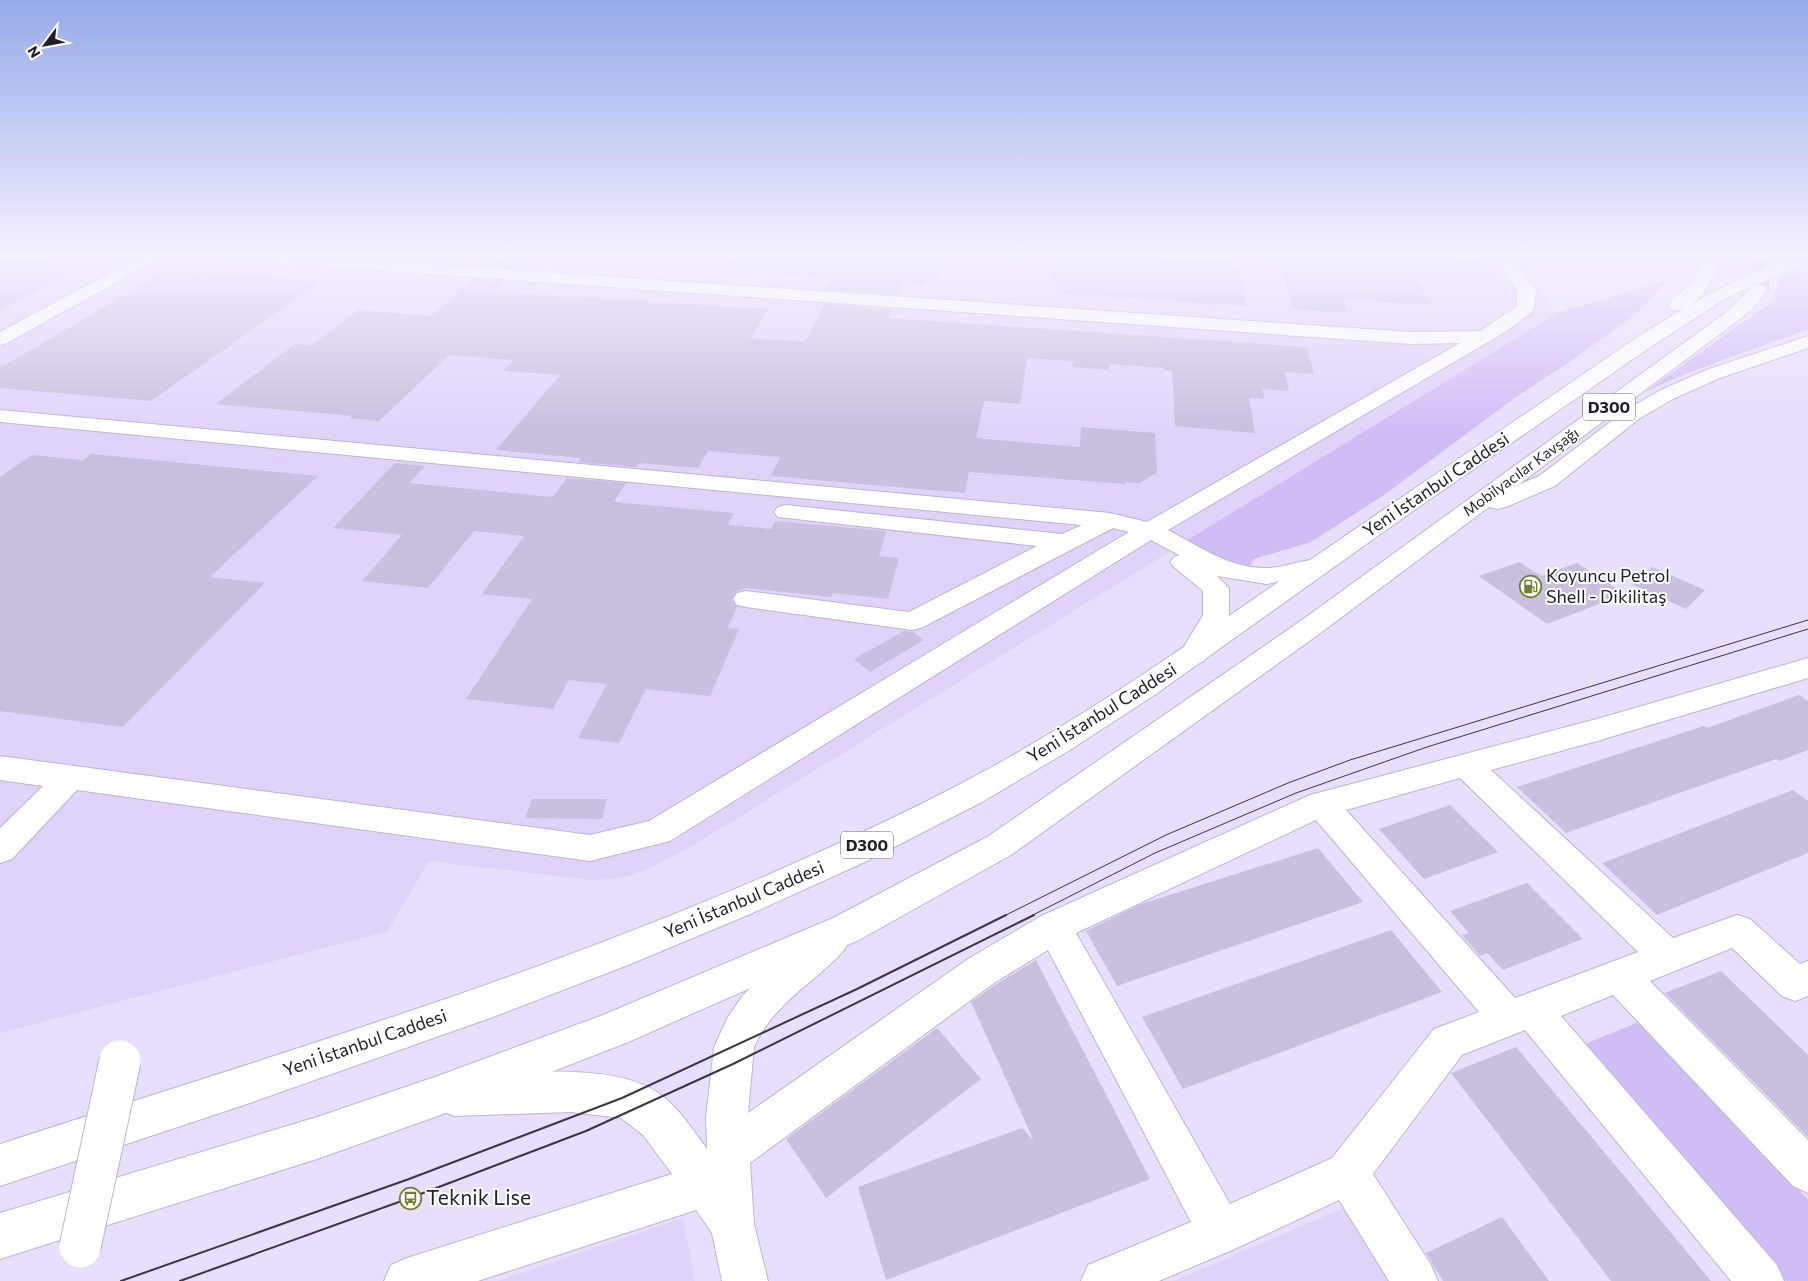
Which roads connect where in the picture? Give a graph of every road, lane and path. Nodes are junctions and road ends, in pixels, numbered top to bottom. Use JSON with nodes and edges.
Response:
{"nodes":[{"id":1,"x":46,"y":314,"type":"edge"},
{"id":2,"x":1067,"y":314,"type":"edge"},
{"id":3,"x":1519,"y":314,"type":"edge"},
{"id":4,"x":1668,"y":314,"type":"edge"},
{"id":5,"x":1689,"y":314,"type":"edge"},
{"id":6,"x":1735,"y":314,"type":"edge"},
{"id":7,"x":1484,"y":337,"type":"junction"},
{"id":8,"x":0,"y":339,"type":"edge"},
{"id":9,"x":1808,"y":342,"type":"edge"},
{"id":10,"x":1642,"y":344,"type":"junction"},
{"id":11,"x":0,"y":416,"type":"edge"},
{"id":12,"x":786,"y":512,"type":"dead end"},
{"id":13,"x":1110,"y":520,"type":"junction"},
{"id":14,"x":1455,"y":520,"type":"junction"},
{"id":15,"x":1150,"y":530,"type":"junction"},
{"id":16,"x":1066,"y":542,"type":"junction"},
{"id":17,"x":1318,"y":566,"type":"junction"},
{"id":18,"x":746,"y":598,"type":"dead end"},
{"id":19,"x":1193,"y":655,"type":"junction"},
{"id":20,"x":1808,"y":668,"type":"edge"},
{"id":21,"x":1466,"y":765,"type":"junction"},
{"id":22,"x":0,"y":768,"type":"edge"},
{"id":23,"x":71,"y":777,"type":"junction"},
{"id":24,"x":1321,"y":804,"type":"junction"},
{"id":25,"x":0,"y":849,"type":"edge"},
{"id":26,"x":1054,"y":927,"type":"junction"},
{"id":27,"x":846,"y":929,"type":"junction"},
{"id":28,"x":1668,"y":957,"type":"junction"},
{"id":29,"x":1620,"y":976,"type":"junction"},
{"id":30,"x":1808,"y":978,"type":"edge"},
{"id":31,"x":1520,"y":1014,"type":"junction"},
{"id":32,"x":120,"y":1061,"type":"dead end"},
{"id":33,"x":435,"y":1097,"type":"junction"},
{"id":34,"x":0,"y":1165,"type":"edge"},
{"id":35,"x":717,"y":1169,"type":"junction"},
{"id":36,"x":1808,"y":1171,"type":"edge"},
{"id":37,"x":1347,"y":1173,"type":"junction"},
{"id":38,"x":1221,"y":1232,"type":"junction"},
{"id":39,"x":0,"y":1236,"type":"edge"},
{"id":40,"x":80,"y":1247,"type":"dead end"},
{"id":41,"x":407,"y":1281,"type":"edge"},
{"id":42,"x":745,"y":1281,"type":"edge"},
{"id":43,"x":1104,"y":1281,"type":"edge"},
{"id":44,"x":1415,"y":1281,"type":"edge"},
{"id":45,"x":1761,"y":1281,"type":"edge"}],
"edges":[{"from":1,"to":8,"type":"main road"},
{"from":2,"to":7,"type":"main road"},
{"from":3,"to":7,"type":"main road"},
{"from":4,"to":10,"type":"main road","number":"D300"},
{"from":5,"to":10,"type":"main road","name":"Mobilyacılar Kavşağı"},
{"from":6,"to":14,"type":"main road","name":"Mobilyacılar Kavşağı","number":"D300"},
{"from":7,"to":15,"type":"main road"},
{"from":9,"to":14,"type":"main road","name":"Mobilyacılar Kavşağı"},
{"from":10,"to":17,"type":"main road","name":"Yeni İstanbul Caddesi","number":"D300"},
{"from":11,"to":13,"type":"main road"},
{"from":12,"to":16,"type":"main road"},
{"from":13,"to":15,"type":"main road"},
{"from":13,"to":16,"type":"main road"},
{"from":14,"to":27,"type":"main road","number":"D300"},
{"from":15,"to":17,"type":"main road"},
{"from":15,"to":19,"type":"main road"},
{"from":15,"to":23,"type":"main road"},
{"from":16,"to":18,"type":"main road"},
{"from":17,"to":19,"type":"main road","name":"Yeni İstanbul Caddesi","number":"D300"},
{"from":19,"to":34,"type":"main road","name":"Yeni İstanbul Caddesi","number":"D300"},
{"from":20,"to":21,"type":"main road"},
{"from":21,"to":24,"type":"main road"},
{"from":21,"to":28,"type":"main road"},
{"from":22,"to":23,"type":"main road"},
{"from":23,"to":25,"type":"main road"},
{"from":24,"to":26,"type":"main road"},
{"from":24,"to":31,"type":"main road"},
{"from":26,"to":35,"type":"main road"},
{"from":26,"to":38,"type":"main road"},
{"from":27,"to":33,"type":"main road","number":"D300"},
{"from":27,"to":35,"type":"main road"},
{"from":28,"to":29,"type":"main road"},
{"from":28,"to":30,"type":"main road"},
{"from":29,"to":31,"type":"main road"},
{"from":29,"to":36,"type":"main road"},
{"from":31,"to":37,"type":"main road"},
{"from":31,"to":45,"type":"main road"},
{"from":32,"to":40,"type":"main road","bridge":true},
{"from":33,"to":35,"type":"main road"},
{"from":33,"to":39,"type":"main road","number":"D300"},
{"from":35,"to":41,"type":"main road"},
{"from":35,"to":42,"type":"main road"},
{"from":37,"to":38,"type":"main road"},
{"from":37,"to":44,"type":"main road"},
{"from":38,"to":43,"type":"main road"}]}
